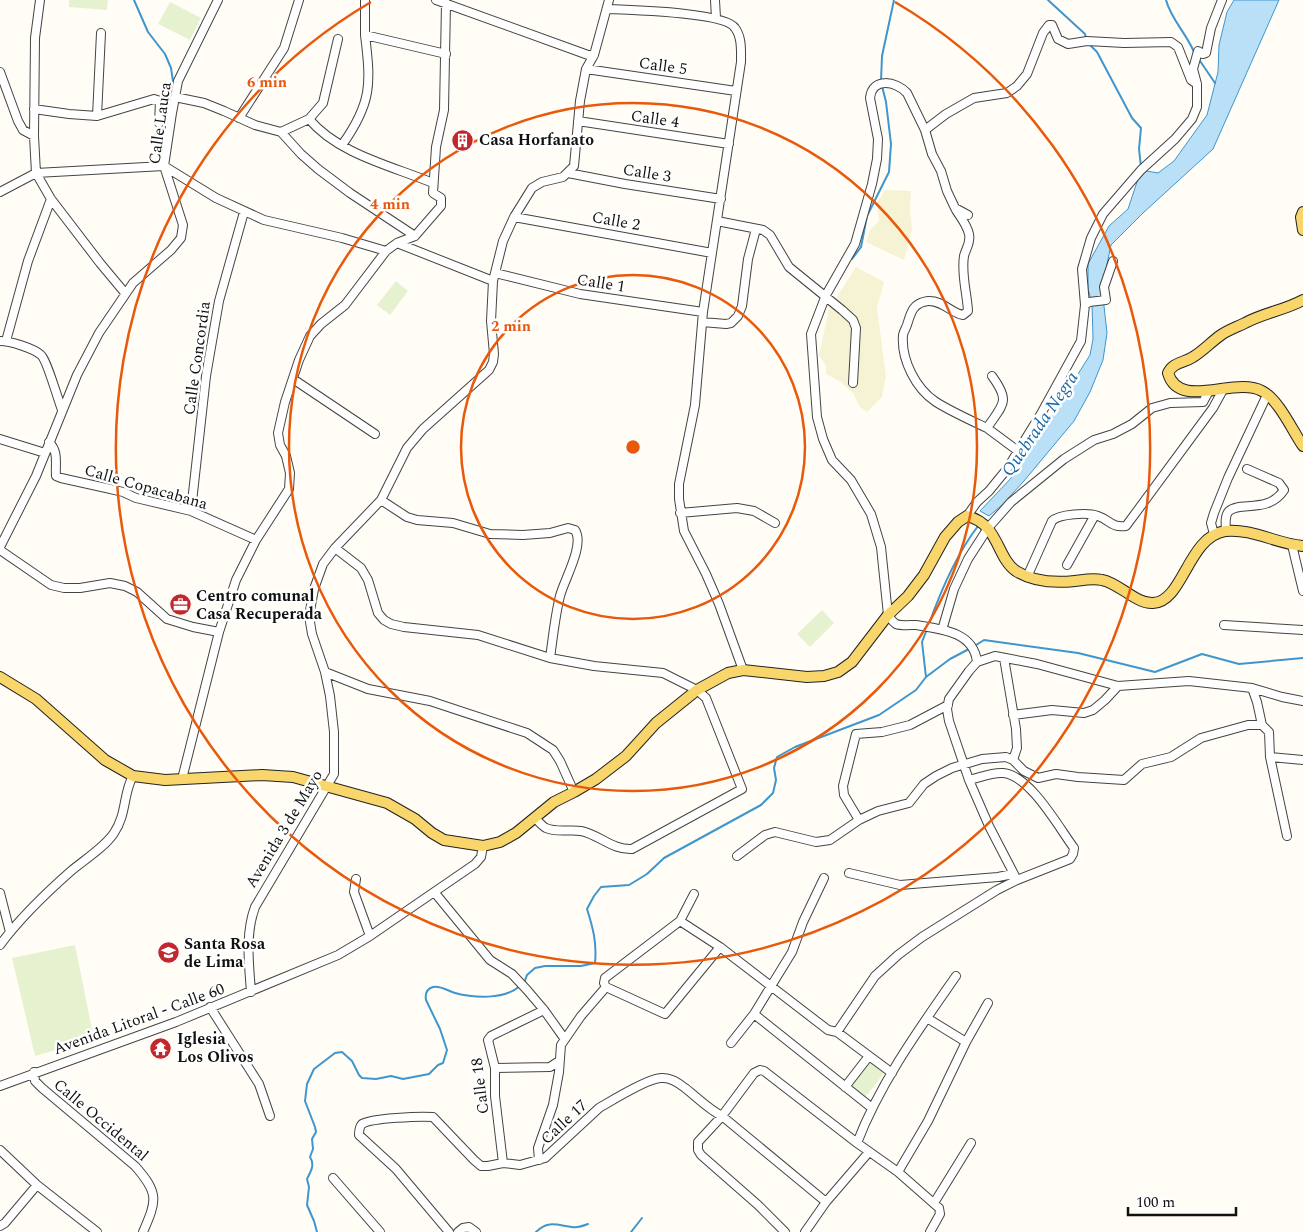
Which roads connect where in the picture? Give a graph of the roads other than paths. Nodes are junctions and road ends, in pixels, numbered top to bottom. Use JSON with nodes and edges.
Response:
{"nodes":[{"id":1,"x":40,"y":0,"type":"edge"},
{"id":2,"x":218,"y":0,"type":"edge"},
{"id":3,"x":299,"y":0,"type":"edge"},
{"id":4,"x":365,"y":0,"type":"edge"},
{"id":5,"x":436,"y":0,"type":"edge"},
{"id":6,"x":609,"y":0,"type":"edge"},
{"id":7,"x":715,"y":0,"type":"edge"},
{"id":8,"x":1222,"y":0,"type":"edge"},
{"id":9,"x":446,"y":3,"type":"junction"},
{"id":10,"x":607,"y":9,"type":"junction"},
{"id":11,"x":716,"y":18,"type":"junction"},
{"id":12,"x":101,"y":33,"type":"dead end"},
{"id":13,"x":365,"y":35,"type":"junction"},
{"id":14,"x":338,"y":40,"type":"dead end"},
{"id":15,"x":446,"y":54,"type":"junction"},
{"id":16,"x":594,"y":55,"type":"junction"},
{"id":17,"x":586,"y":69,"type":"junction"},
{"id":18,"x":0,"y":72,"type":"edge"},
{"id":19,"x":1197,"y":84,"type":"junction"},
{"id":20,"x":736,"y":90,"type":"junction"},
{"id":21,"x":175,"y":97,"type":"junction"},
{"id":22,"x":34,"y":109,"type":"junction"},
{"id":23,"x":97,"y":116,"type":"junction"},
{"id":24,"x":239,"y":118,"type":"junction"},
{"id":25,"x":309,"y":119,"type":"junction"},
{"id":26,"x":578,"y":121,"type":"junction"},
{"id":27,"x":159,"y":123,"type":"dead end"},
{"id":28,"x":925,"y":130,"type":"junction"},
{"id":29,"x":282,"y":132,"type":"junction"},
{"id":30,"x":34,"y":136,"type":"junction"},
{"id":31,"x":729,"y":144,"type":"junction"},
{"id":32,"x":342,"y":145,"type":"junction"},
{"id":33,"x":164,"y":166,"type":"junction"},
{"id":34,"x":36,"y":173,"type":"junction"},
{"id":35,"x":568,"y":173,"type":"junction"},
{"id":36,"x":434,"y":183,"type":"junction"},
{"id":37,"x":0,"y":192,"type":"edge"},
{"id":38,"x":51,"y":199,"type":"junction"},
{"id":39,"x":721,"y":199,"type":"junction"},
{"id":40,"x":955,"y":208,"type":"junction"},
{"id":41,"x":244,"y":212,"type":"junction"},
{"id":42,"x":1303,"y":212,"type":"edge"},
{"id":43,"x":968,"y":215,"type":"dead end"},
{"id":44,"x":514,"y":217,"type":"junction"},
{"id":45,"x":718,"y":221,"type":"junction"},
{"id":46,"x":756,"y":229,"type":"junction"},
{"id":47,"x":1303,"y":230,"type":"edge"},
{"id":48,"x":415,"y":236,"type":"junction"},
{"id":49,"x":397,"y":243,"type":"junction"},
{"id":50,"x":386,"y":251,"type":"junction"},
{"id":51,"x":712,"y":253,"type":"junction"},
{"id":52,"x":1113,"y":261,"type":"dead end"},
{"id":53,"x":494,"y":277,"type":"junction"},
{"id":54,"x":125,"y":293,"type":"junction"},
{"id":55,"x":826,"y":295,"type":"junction"},
{"id":56,"x":1303,"y":300,"type":"edge"},
{"id":57,"x":1087,"y":304,"type":"junction"},
{"id":58,"x":702,"y":312,"type":"junction"},
{"id":59,"x":702,"y":322,"type":"junction"},
{"id":60,"x":3,"y":341,"type":"edge"},
{"id":61,"x":992,"y":376,"type":"dead end"},
{"id":62,"x":293,"y":379,"type":"junction"},
{"id":63,"x":853,"y":383,"type":"dead end"},
{"id":64,"x":1224,"y":388,"type":"junction"},
{"id":65,"x":1209,"y":391,"type":"junction"},
{"id":66,"x":1267,"y":395,"type":"junction"},
{"id":67,"x":62,"y":410,"type":"junction"},
{"id":68,"x":987,"y":428,"type":"junction"},
{"id":69,"x":375,"y":434,"type":"dead end"},
{"id":70,"x":0,"y":439,"type":"edge"},
{"id":71,"x":49,"y":442,"type":"junction"},
{"id":72,"x":1303,"y":446,"type":"edge"},
{"id":73,"x":1018,"y":451,"type":"junction"},
{"id":74,"x":45,"y":452,"type":"junction"},
{"id":75,"x":1247,"y":470,"type":"dead end"},
{"id":76,"x":381,"y":500,"type":"junction"},
{"id":77,"x":191,"y":511,"type":"junction"},
{"id":78,"x":680,"y":514,"type":"junction"},
{"id":79,"x":1095,"y":515,"type":"junction"},
{"id":80,"x":978,"y":522,"type":"junction"},
{"id":81,"x":775,"y":523,"type":"dead end"},
{"id":82,"x":1226,"y":531,"type":"junction"},
{"id":83,"x":1214,"y":534,"type":"junction"},
{"id":84,"x":256,"y":540,"type":"junction"},
{"id":85,"x":1292,"y":545,"type":"junction"},
{"id":86,"x":1303,"y":546,"type":"edge"},
{"id":87,"x":0,"y":547,"type":"edge"},
{"id":88,"x":335,"y":548,"type":"junction"},
{"id":89,"x":1067,"y":565,"type":"dead end"},
{"id":90,"x":1027,"y":577,"type":"junction"},
{"id":91,"x":1303,"y":591,"type":"edge"},
{"id":92,"x":888,"y":615,"type":"junction"},
{"id":93,"x":1224,"y":625,"type":"dead end"},
{"id":94,"x":939,"y":629,"type":"junction"},
{"id":95,"x":1303,"y":630,"type":"edge"},
{"id":96,"x":219,"y":632,"type":"junction"},
{"id":97,"x":550,"y":658,"type":"junction"},
{"id":98,"x":1004,"y":658,"type":"junction"},
{"id":99,"x":977,"y":662,"type":"junction"},
{"id":100,"x":743,"y":670,"type":"junction"},
{"id":101,"x":325,"y":672,"type":"junction"},
{"id":102,"x":0,"y":677,"type":"edge"},
{"id":103,"x":1118,"y":686,"type":"junction"},
{"id":104,"x":1252,"y":688,"type":"junction"},
{"id":105,"x":697,"y":690,"type":"junction"},
{"id":106,"x":1303,"y":701,"type":"edge"},
{"id":107,"x":948,"y":705,"type":"junction"},
{"id":108,"x":1013,"y":715,"type":"junction"},
{"id":109,"x":1262,"y":725,"type":"junction"},
{"id":110,"x":1270,"y":757,"type":"junction"},
{"id":111,"x":1012,"y":760,"type":"junction"},
{"id":112,"x":1303,"y":760,"type":"edge"},
{"id":113,"x":962,"y":765,"type":"junction"},
{"id":114,"x":133,"y":776,"type":"junction"},
{"id":115,"x":182,"y":779,"type":"junction"},
{"id":116,"x":969,"y":780,"type":"junction"},
{"id":117,"x":328,"y":786,"type":"junction"},
{"id":118,"x":574,"y":792,"type":"junction"},
{"id":119,"x":535,"y":818,"type":"junction"},
{"id":120,"x":859,"y":820,"type":"junction"},
{"id":121,"x":1287,"y":836,"type":"dead end"},
{"id":122,"x":483,"y":846,"type":"junction"},
{"id":123,"x":737,"y":856,"type":"dead end"},
{"id":124,"x":849,"y":873,"type":"dead end"},
{"id":125,"x":1015,"y":877,"type":"junction"},
{"id":126,"x":824,"y":878,"type":"dead end"},
{"id":127,"x":356,"y":880,"type":"dead end"},
{"id":128,"x":0,"y":893,"type":"edge"},
{"id":129,"x":435,"y":893,"type":"junction"},
{"id":130,"x":694,"y":894,"type":"dead end"},
{"id":131,"x":680,"y":921,"type":"junction"},
{"id":132,"x":10,"y":932,"type":"junction"},
{"id":133,"x":370,"y":936,"type":"junction"},
{"id":134,"x":0,"y":945,"type":"edge"},
{"id":135,"x":720,"y":947,"type":"junction"},
{"id":136,"x":956,"y":976,"type":"dead end"},
{"id":137,"x":771,"y":986,"type":"junction"},
{"id":138,"x":606,"y":987,"type":"junction"},
{"id":139,"x":250,"y":992,"type":"junction"},
{"id":140,"x":988,"y":1003,"type":"dead end"},
{"id":141,"x":210,"y":1007,"type":"junction"},
{"id":142,"x":544,"y":1010,"type":"junction"},
{"id":143,"x":754,"y":1014,"type":"junction"},
{"id":144,"x":926,"y":1018,"type":"junction"},
{"id":145,"x":837,"y":1032,"type":"junction"},
{"id":146,"x":564,"y":1038,"type":"junction"},
{"id":147,"x":966,"y":1042,"type":"junction"},
{"id":148,"x":731,"y":1043,"type":"dead end"},
{"id":149,"x":869,"y":1056,"type":"junction"},
{"id":150,"x":559,"y":1061,"type":"junction"},
{"id":151,"x":495,"y":1068,"type":"junction"},
{"id":152,"x":34,"y":1072,"type":"junction"},
{"id":153,"x":892,"y":1073,"type":"junction"},
{"id":154,"x":0,"y":1086,"type":"edge"},
{"id":155,"x":845,"y":1087,"type":"junction"},
{"id":156,"x":872,"y":1108,"type":"junction"},
{"id":157,"x":270,"y":1116,"type":"dead end"},
{"id":158,"x":722,"y":1116,"type":"junction"},
{"id":159,"x":857,"y":1143,"type":"junction"},
{"id":160,"x":971,"y":1143,"type":"dead end"},
{"id":161,"x":0,"y":1150,"type":"edge"},
{"id":162,"x":869,"y":1152,"type":"junction"},
{"id":163,"x":539,"y":1160,"type":"junction"},
{"id":164,"x":503,"y":1163,"type":"junction"},
{"id":165,"x":898,"y":1172,"type":"junction"},
{"id":166,"x":333,"y":1178,"type":"dead end"},
{"id":167,"x":37,"y":1185,"type":"junction"},
{"id":168,"x":826,"y":1202,"type":"junction"},
{"id":169,"x":934,"y":1203,"type":"junction"},
{"id":170,"x":0,"y":1226,"type":"edge"},
{"id":171,"x":97,"y":1232,"type":"edge"},
{"id":172,"x":143,"y":1232,"type":"edge"},
{"id":173,"x":380,"y":1232,"type":"edge"},
{"id":174,"x":449,"y":1232,"type":"edge"},
{"id":175,"x":458,"y":1232,"type":"edge"},
{"id":176,"x":476,"y":1232,"type":"edge"},
{"id":177,"x":785,"y":1232,"type":"edge"},
{"id":178,"x":805,"y":1232,"type":"edge"},
{"id":179,"x":930,"y":1232,"type":"edge"}],
"edges":[{"from":1,"to":22,"type":"street"},
{"from":2,"to":21,"type":"street","name":"Calle Lauca"},
{"from":3,"to":24,"type":"street"},
{"from":4,"to":13,"type":"street"},
{"from":5,"to":9,"type":"street"},
{"from":6,"to":10,"type":"street"},
{"from":7,"to":11,"type":"street"},
{"from":8,"to":19,"type":"street"},
{"from":9,"to":15,"type":"street"},
{"from":9,"to":16,"type":"street"},
{"from":10,"to":11,"type":"street"},
{"from":10,"to":16,"type":"street"},
{"from":11,"to":20,"type":"street"},
{"from":12,"to":23,"type":"street"},
{"from":13,"to":15,"type":"street"},
{"from":13,"to":32,"type":"street"},
{"from":14,"to":25,"type":"street"},
{"from":15,"to":36,"type":"street"},
{"from":16,"to":17,"type":"street"},
{"from":17,"to":20,"type":"street","name":"Calle 5"},
{"from":17,"to":26,"type":"street"},
{"from":18,"to":30,"type":"street"},
{"from":19,"to":28,"type":"street"},
{"from":19,"to":57,"type":"street"},
{"from":20,"to":31,"type":"street"},
{"from":21,"to":24,"type":"street"},
{"from":21,"to":33,"type":"street","name":"Calle Lauca"},
{"from":22,"to":23,"type":"street"},
{"from":22,"to":30,"type":"street"},
{"from":23,"to":27,"type":"street"},
{"from":24,"to":29,"type":"street"},
{"from":25,"to":29,"type":"street"},
{"from":25,"to":32,"type":"street"},
{"from":26,"to":31,"type":"street","name":"Calle 4"},
{"from":26,"to":35,"type":"street"},
{"from":28,"to":40,"type":"street"},
{"from":28,"to":55,"type":"street"},
{"from":29,"to":48,"type":"street"},
{"from":30,"to":34,"type":"street"},
{"from":31,"to":39,"type":"street"},
{"from":32,"to":36,"type":"street"},
{"from":33,"to":34,"type":"street"},
{"from":33,"to":41,"type":"street"},
{"from":33,"to":54,"type":"street","name":"Calle Lauca"},
{"from":34,"to":37,"type":"street"},
{"from":34,"to":38,"type":"street"},
{"from":35,"to":39,"type":"street","name":"Calle 3"},
{"from":35,"to":44,"type":"street","name":"Avenida 3 de Mayo"},
{"from":36,"to":48,"type":"street"},
{"from":38,"to":54,"type":"street"},
{"from":38,"to":60,"type":"street"},
{"from":39,"to":45,"type":"street"},
{"from":40,"to":43,"type":"street"},
{"from":40,"to":68,"type":"street"},
{"from":41,"to":50,"type":"street"},
{"from":41,"to":77,"type":"street","name":"Calle Concordia"},
{"from":42,"to":47,"type":"main road"},
{"from":44,"to":51,"type":"street","name":"Calle 2"},
{"from":44,"to":53,"type":"street","name":"Avenida 3 de Mayo"},
{"from":45,"to":46,"type":"street"},
{"from":45,"to":51,"type":"street"},
{"from":46,"to":55,"type":"street"},
{"from":46,"to":59,"type":"street"},
{"from":48,"to":49,"type":"street"},
{"from":49,"to":50,"type":"street"},
{"from":49,"to":53,"type":"street","name":"Calle 1"},
{"from":50,"to":62,"type":"street"},
{"from":51,"to":58,"type":"street"},
{"from":52,"to":57,"type":"street"},
{"from":53,"to":58,"type":"street","name":"Calle 1"},
{"from":53,"to":76,"type":"street","name":"Avenida 3 de Mayo"},
{"from":54,"to":67,"type":"street","name":"Calle Lauca"},
{"from":55,"to":63,"type":"street"},
{"from":55,"to":92,"type":"street"},
{"from":56,"to":65,"type":"main road"},
{"from":57,"to":73,"type":"street"},
{"from":58,"to":59,"type":"street"},
{"from":59,"to":78,"type":"street"},
{"from":60,"to":67,"type":"street"},
{"from":61,"to":68,"type":"street"},
{"from":62,"to":69,"type":"street"},
{"from":62,"to":84,"type":"street"},
{"from":64,"to":65,"type":"main road"},
{"from":64,"to":66,"type":"main road"},
{"from":64,"to":79,"type":"street"},
{"from":65,"to":80,"type":"street"},
{"from":66,"to":72,"type":"main road"},
{"from":66,"to":83,"type":"street"},
{"from":67,"to":71,"type":"street","name":"Calle Lauca"},
{"from":68,"to":73,"type":"street"},
{"from":70,"to":74,"type":"street"},
{"from":71,"to":74,"type":"street","name":"Calle Lauca"},
{"from":71,"to":77,"type":"street","name":"Calle Copacabana"},
{"from":73,"to":80,"type":"street"},
{"from":74,"to":87,"type":"street","name":"Calle Lauca"},
{"from":75,"to":82,"type":"street"},
{"from":76,"to":88,"type":"street","name":"Avenida 3 de Mayo"},
{"from":76,"to":97,"type":"street"},
{"from":77,"to":84,"type":"street","name":"Calle Copacabana"},
{"from":78,"to":81,"type":"street"},
{"from":78,"to":100,"type":"street"},
{"from":79,"to":89,"type":"street"},
{"from":79,"to":90,"type":"street"},
{"from":80,"to":90,"type":"main road"},
{"from":80,"to":92,"type":"main road"},
{"from":80,"to":94,"type":"street"},
{"from":82,"to":83,"type":"main road"},
{"from":82,"to":85,"type":"main road"},
{"from":83,"to":90,"type":"main road"},
{"from":84,"to":96,"type":"street"},
{"from":85,"to":86,"type":"main road"},
{"from":85,"to":91,"type":"street"},
{"from":87,"to":96,"type":"street"},
{"from":88,"to":97,"type":"street"},
{"from":88,"to":101,"type":"street","name":"Avenida 3 de Mayo"},
{"from":92,"to":94,"type":"street"},
{"from":92,"to":100,"type":"main road"},
{"from":93,"to":95,"type":"street"},
{"from":94,"to":99,"type":"street"},
{"from":96,"to":115,"type":"street"},
{"from":97,"to":105,"type":"street"},
{"from":98,"to":99,"type":"street"},
{"from":98,"to":103,"type":"street"},
{"from":98,"to":108,"type":"street"},
{"from":99,"to":107,"type":"street"},
{"from":100,"to":105,"type":"main road"},
{"from":101,"to":117,"type":"street","name":"Avenida 3 de Mayo"},
{"from":101,"to":118,"type":"street"},
{"from":102,"to":114,"type":"main road"},
{"from":103,"to":104,"type":"street"},
{"from":103,"to":108,"type":"street"},
{"from":104,"to":106,"type":"street"},
{"from":104,"to":109,"type":"street"},
{"from":105,"to":118,"type":"main road"},
{"from":105,"to":119,"type":"street"},
{"from":107,"to":113,"type":"street"},
{"from":107,"to":120,"type":"street"},
{"from":108,"to":111,"type":"street"},
{"from":109,"to":110,"type":"street"},
{"from":109,"to":111,"type":"street"},
{"from":110,"to":112,"type":"street"},
{"from":110,"to":121,"type":"street"},
{"from":111,"to":113,"type":"street"},
{"from":113,"to":116,"type":"street"},
{"from":113,"to":120,"type":"street"},
{"from":114,"to":115,"type":"main road"},
{"from":114,"to":132,"type":"street"},
{"from":115,"to":117,"type":"main road"},
{"from":116,"to":125,"type":"street"},
{"from":116,"to":125,"type":"street"},
{"from":117,"to":122,"type":"main road"},
{"from":117,"to":139,"type":"street","name":"Avenida 3 de Mayo"},
{"from":118,"to":119,"type":"main road"},
{"from":119,"to":122,"type":"main road"},
{"from":120,"to":123,"type":"street"},
{"from":122,"to":129,"type":"street","name":"Avenida Litoral - Calle 60"},
{"from":124,"to":125,"type":"street"},
{"from":125,"to":145,"type":"street"},
{"from":126,"to":137,"type":"street"},
{"from":127,"to":133,"type":"street"},
{"from":128,"to":132,"type":"street"},
{"from":129,"to":133,"type":"street","name":"Avenida Litoral - Calle 60"},
{"from":129,"to":142,"type":"street"},
{"from":130,"to":131,"type":"street"},
{"from":131,"to":135,"type":"street"},
{"from":131,"to":138,"type":"street"},
{"from":132,"to":134,"type":"street"},
{"from":133,"to":139,"type":"street","name":"Avenida Litoral - Calle 60"},
{"from":135,"to":137,"type":"street"},
{"from":135,"to":138,"type":"street"},
{"from":136,"to":144,"type":"street"},
{"from":137,"to":143,"type":"street"},
{"from":137,"to":145,"type":"street"},
{"from":138,"to":146,"type":"street"},
{"from":139,"to":141,"type":"street","name":"Avenida Litoral - Calle 60"},
{"from":140,"to":147,"type":"street"},
{"from":141,"to":152,"type":"street","name":"Avenida Litoral - Calle 60"},
{"from":141,"to":157,"type":"street"},
{"from":142,"to":146,"type":"street"},
{"from":142,"to":151,"type":"street","name":"Calle 18"},
{"from":143,"to":148,"type":"street"},
{"from":143,"to":155,"type":"street"},
{"from":144,"to":147,"type":"street"},
{"from":144,"to":153,"type":"street"},
{"from":145,"to":149,"type":"street"},
{"from":146,"to":150,"type":"street"},
{"from":147,"to":165,"type":"street"},
{"from":149,"to":153,"type":"street"},
{"from":149,"to":155,"type":"street"},
{"from":150,"to":151,"type":"street"},
{"from":150,"to":163,"type":"street"},
{"from":151,"to":164,"type":"street","name":"Calle 18"},
{"from":152,"to":154,"type":"street","name":"Avenida Litoral - Calle 60"},
{"from":152,"to":172,"type":"street","name":"Calle Occidental"},
{"from":153,"to":156,"type":"street"},
{"from":155,"to":156,"type":"street"},
{"from":156,"to":159,"type":"street"},
{"from":158,"to":159,"type":"street"},
{"from":158,"to":163,"type":"street","name":"Calle 17"},
{"from":158,"to":168,"type":"street","name":"Calle 17"},
{"from":158,"to":177,"type":"street"},
{"from":159,"to":162,"type":"street"},
{"from":160,"to":169,"type":"street"},
{"from":161,"to":167,"type":"street"},
{"from":162,"to":165,"type":"street"},
{"from":162,"to":168,"type":"street"},
{"from":163,"to":164,"type":"street","name":"Calle 17"},
{"from":164,"to":174,"type":"street","name":"Calle 17"},
{"from":165,"to":169,"type":"street"},
{"from":166,"to":173,"type":"street"},
{"from":167,"to":170,"type":"street"},
{"from":167,"to":171,"type":"street"},
{"from":168,"to":178,"type":"street"},
{"from":169,"to":179,"type":"street"},
{"from":175,"to":176,"type":"street"}]}
